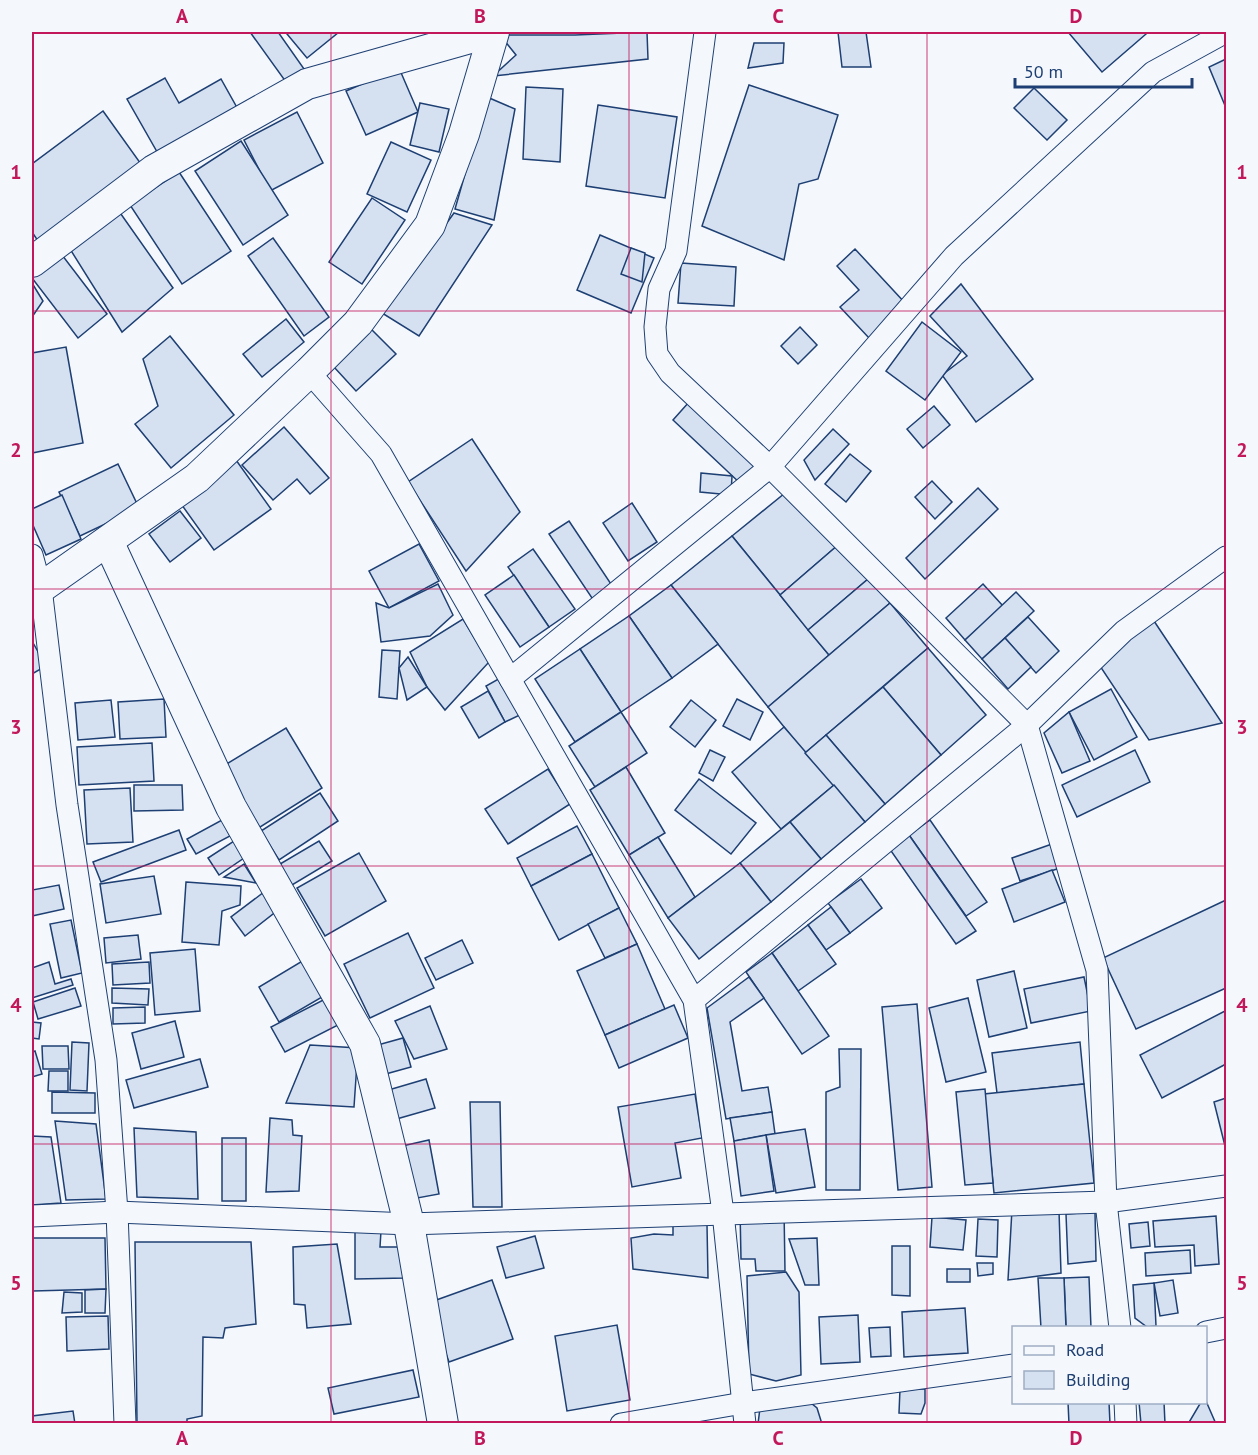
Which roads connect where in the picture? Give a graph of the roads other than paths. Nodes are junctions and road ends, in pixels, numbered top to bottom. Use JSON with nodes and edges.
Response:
{"nodes":[{"id":1,"x":493,"y":32,"type":"edge"},
{"id":2,"x":705,"y":32,"type":"edge"},
{"id":3,"x":1227,"y":32,"type":"edge"},
{"id":4,"x":32,"y":262,"type":"edge"},
{"id":5,"x":309,"y":372,"type":"junction"},
{"id":6,"x":770,"y":467,"type":"junction"},
{"id":7,"x":108,"y":541,"type":"junction"},
{"id":8,"x":32,"y":555,"type":"edge"},
{"id":9,"x":1227,"y":557,"type":"edge"},
{"id":10,"x":36,"y":591,"type":"edge"},
{"id":11,"x":510,"y":679,"type":"junction"},
{"id":12,"x":1027,"y":725,"type":"junction"},
{"id":13,"x":694,"y":999,"type":"junction"},
{"id":14,"x":1227,"y":1186,"type":"edge"},
{"id":15,"x":1106,"y":1202,"type":"junction"},
{"id":16,"x":117,"y":1212,"type":"junction"},
{"id":17,"x":723,"y":1213,"type":"junction"},
{"id":18,"x":32,"y":1216,"type":"edge"},
{"id":19,"x":409,"y":1224,"type":"junction"},
{"id":20,"x":1120,"y":1326,"type":"edge"},
{"id":21,"x":1227,"y":1328,"type":"edge"},
{"id":22,"x":1207,"y":1332,"type":"edge"},
{"id":23,"x":1012,"y":1365,"type":"edge"},
{"id":24,"x":1125,"y":1404,"type":"edge"},
{"id":25,"x":744,"y":1413,"type":"edge"},
{"id":26,"x":125,"y":1424,"type":"edge"},
{"id":27,"x":444,"y":1424,"type":"edge"},
{"id":28,"x":621,"y":1424,"type":"edge"},
{"id":29,"x":1126,"y":1424,"type":"edge"}],
"edges":[{"from":1,"to":4,"type":"street"},
{"from":1,"to":5,"type":"street"},
{"from":2,"to":6,"type":"street"},
{"from":3,"to":6,"type":"street"},
{"from":5,"to":7,"type":"street"},
{"from":5,"to":11,"type":"street"},
{"from":6,"to":11,"type":"street"},
{"from":6,"to":12,"type":"street"},
{"from":7,"to":10,"type":"street"},
{"from":7,"to":19,"type":"street"},
{"from":8,"to":10,"type":"street"},
{"from":9,"to":12,"type":"street"},
{"from":10,"to":16,"type":"street"},
{"from":11,"to":13,"type":"street"},
{"from":12,"to":13,"type":"street"},
{"from":12,"to":15,"type":"street"},
{"from":13,"to":17,"type":"street"},
{"from":14,"to":15,"type":"street"},
{"from":15,"to":17,"type":"street"},
{"from":15,"to":20,"type":"street"},
{"from":16,"to":18,"type":"street"},
{"from":16,"to":19,"type":"street"},
{"from":16,"to":26,"type":"street"},
{"from":17,"to":19,"type":"street"},
{"from":17,"to":25,"type":"street"},
{"from":19,"to":27,"type":"street"},
{"from":21,"to":22,"type":"street"},
{"from":23,"to":25,"type":"street"},
{"from":24,"to":29,"type":"street"},
{"from":25,"to":28,"type":"street"}]}
